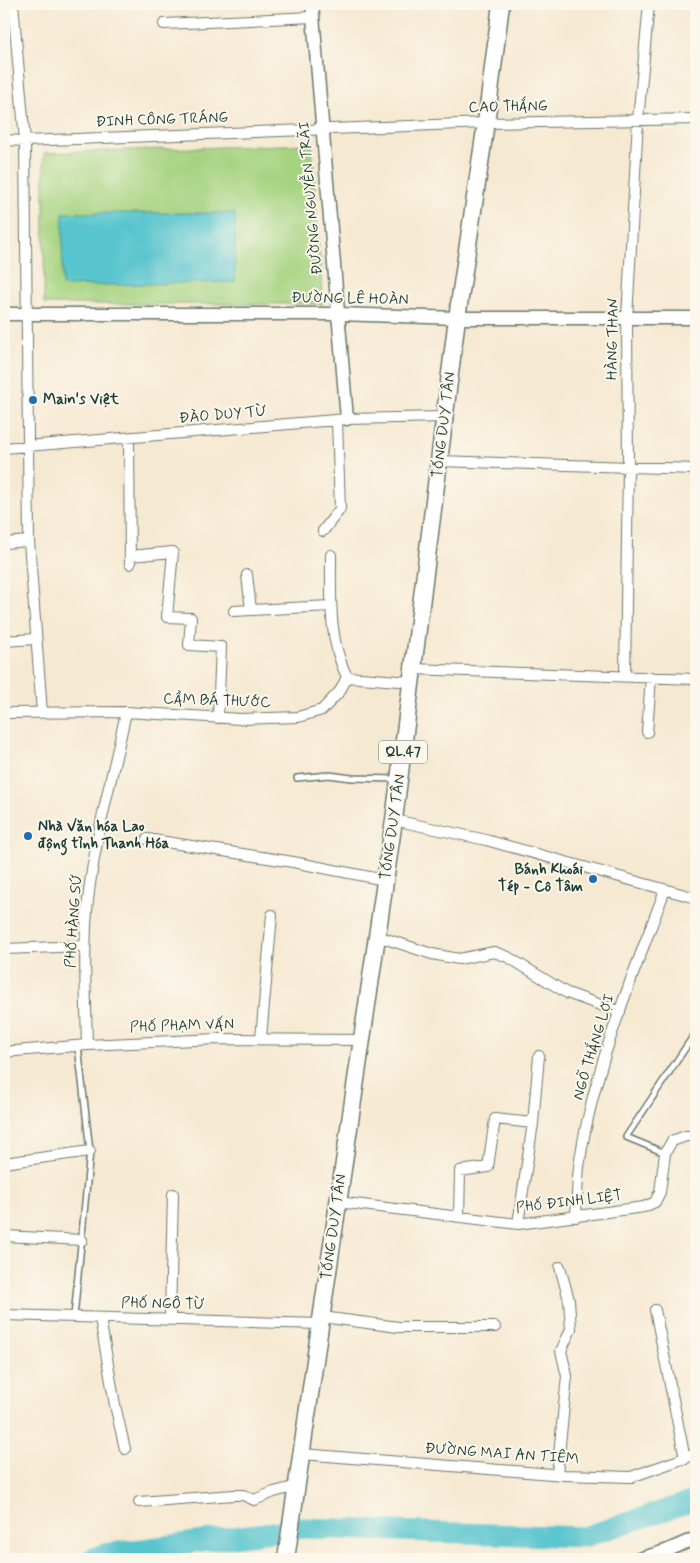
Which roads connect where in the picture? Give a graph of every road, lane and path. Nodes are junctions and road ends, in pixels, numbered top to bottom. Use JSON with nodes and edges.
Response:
{"nodes":[{"id":1,"x":13,"y":4,"type":"edge"},
{"id":2,"x":312,"y":4,"type":"edge"},
{"id":3,"x":501,"y":4,"type":"edge"},
{"id":4,"x":649,"y":4,"type":"edge"},
{"id":5,"x":313,"y":17,"type":"junction"},
{"id":6,"x":164,"y":24,"type":"dead end"},
{"id":7,"x":696,"y":118,"type":"edge"},
{"id":8,"x":638,"y":120,"type":"junction"},
{"id":9,"x":486,"y":122,"type":"junction"},
{"id":10,"x":321,"y":128,"type":"junction"},
{"id":11,"x":4,"y":140,"type":"edge"},
{"id":12,"x":25,"y":141,"type":"junction"},
{"id":13,"x":4,"y":314,"type":"edge"},
{"id":14,"x":26,"y":314,"type":"junction"},
{"id":15,"x":338,"y":314,"type":"junction"},
{"id":16,"x":457,"y":318,"type":"junction"},
{"id":17,"x":627,"y":318,"type":"junction"},
{"id":18,"x":696,"y":318,"type":"edge"},
{"id":19,"x":445,"y":417,"type":"junction"},
{"id":20,"x":342,"y":420,"type":"junction"},
{"id":21,"x":130,"y":438,"type":"junction"},
{"id":22,"x":29,"y":447,"type":"junction"},
{"id":23,"x":4,"y":448,"type":"edge"},
{"id":24,"x":440,"y":461,"type":"junction"},
{"id":25,"x":628,"y":467,"type":"junction"},
{"id":26,"x":696,"y":469,"type":"edge"},
{"id":27,"x":323,"y":531,"type":"dead end"},
{"id":28,"x":30,"y":541,"type":"junction"},
{"id":29,"x":4,"y":542,"type":"edge"},
{"id":30,"x":331,"y":555,"type":"dead end"},
{"id":31,"x":247,"y":575,"type":"dead end"},
{"id":32,"x":330,"y":606,"type":"junction"},
{"id":33,"x":251,"y":610,"type":"junction"},
{"id":34,"x":234,"y":611,"type":"dead end"},
{"id":35,"x":35,"y":639,"type":"junction"},
{"id":36,"x":4,"y":641,"type":"edge"},
{"id":37,"x":412,"y":675,"type":"junction"},
{"id":38,"x":625,"y":676,"type":"junction"},
{"id":39,"x":347,"y":677,"type":"junction"},
{"id":40,"x":651,"y":677,"type":"junction"},
{"id":41,"x":696,"y":679,"type":"edge"},
{"id":42,"x":42,"y":712,"type":"junction"},
{"id":43,"x":126,"y":712,"type":"junction"},
{"id":44,"x":4,"y":713,"type":"edge"},
{"id":45,"x":218,"y":718,"type":"junction"},
{"id":46,"x":648,"y":732,"type":"dead end"},
{"id":47,"x":296,"y":778,"type":"dead end"},
{"id":48,"x":400,"y":779,"type":"junction"},
{"id":49,"x":394,"y":820,"type":"junction"},
{"id":50,"x":147,"y":839,"type":"dead end"},
{"id":51,"x":385,"y":880,"type":"junction"},
{"id":52,"x":665,"y":890,"type":"junction"},
{"id":53,"x":696,"y":898,"type":"edge"},
{"id":54,"x":272,"y":915,"type":"dead end"},
{"id":55,"x":377,"y":936,"type":"junction"},
{"id":56,"x":85,"y":946,"type":"junction"},
{"id":57,"x":4,"y":949,"type":"edge"},
{"id":58,"x":620,"y":1012,"type":"junction"},
{"id":59,"x":696,"y":1032,"type":"edge"},
{"id":60,"x":261,"y":1038,"type":"junction"},
{"id":61,"x":362,"y":1040,"type":"junction"},
{"id":62,"x":82,"y":1045,"type":"junction"},
{"id":63,"x":4,"y":1052,"type":"edge"},
{"id":64,"x":539,"y":1056,"type":"dead end"},
{"id":65,"x":533,"y":1123,"type":"junction"},
{"id":66,"x":696,"y":1136,"type":"edge"},
{"id":67,"x":90,"y":1151,"type":"junction"},
{"id":68,"x":665,"y":1153,"type":"junction"},
{"id":69,"x":4,"y":1163,"type":"edge"},
{"id":70,"x":173,"y":1194,"type":"dead end"},
{"id":71,"x":338,"y":1202,"type":"junction"},
{"id":72,"x":459,"y":1217,"type":"junction"},
{"id":73,"x":576,"y":1217,"type":"junction"},
{"id":74,"x":518,"y":1224,"type":"junction"},
{"id":75,"x":4,"y":1236,"type":"edge"},
{"id":76,"x":82,"y":1240,"type":"junction"},
{"id":77,"x":560,"y":1267,"type":"dead end"},
{"id":78,"x":655,"y":1310,"type":"dead end"},
{"id":79,"x":4,"y":1315,"type":"edge"},
{"id":80,"x":74,"y":1318,"type":"junction"},
{"id":81,"x":100,"y":1318,"type":"junction"},
{"id":82,"x":170,"y":1318,"type":"junction"},
{"id":83,"x":321,"y":1321,"type":"junction"},
{"id":84,"x":495,"y":1327,"type":"dead end"},
{"id":85,"x":125,"y":1449,"type":"dead end"},
{"id":86,"x":302,"y":1454,"type":"junction"},
{"id":87,"x":696,"y":1454,"type":"edge"},
{"id":88,"x":685,"y":1458,"type":"junction"},
{"id":89,"x":557,"y":1474,"type":"junction"},
{"id":90,"x":296,"y":1493,"type":"junction"},
{"id":91,"x":139,"y":1502,"type":"dead end"},
{"id":92,"x":696,"y":1538,"type":"edge"},
{"id":93,"x":667,"y":1555,"type":"edge"},
{"id":94,"x":286,"y":1557,"type":"edge"},
{"id":95,"x":639,"y":1559,"type":"edge"}],
"edges":[{"from":1,"to":12,"type":"street"},
{"from":2,"to":5,"type":"street","name":"ĐƯỜNG NGUYỄN TRÃI"},
{"from":3,"to":9,"type":"highway","name":"TỐNG DUY TÂN","number":"QL.47"},
{"from":4,"to":8,"type":"street","name":"HÀNG THAN"},
{"from":5,"to":6,"type":"street"},
{"from":5,"to":10,"type":"street","name":"ĐƯỜNG NGUYỄN TRÃI"},
{"from":7,"to":8,"type":"street","name":"CAO THẮNG"},
{"from":8,"to":9,"type":"street","name":"CAO THẮNG"},
{"from":8,"to":17,"type":"street","name":"HÀNG THAN"},
{"from":9,"to":10,"type":"street","name":"CAO THẮNG"},
{"from":9,"to":16,"type":"highway","name":"TỐNG DUY TÂN","number":"QL.47"},
{"from":10,"to":12,"type":"street","name":"ĐINH CÔNG TRÁNG"},
{"from":10,"to":15,"type":"street","name":"ĐƯỜNG NGUYỄN TRÃI"},
{"from":11,"to":12,"type":"street","name":"ĐINH CÔNG TRÁNG"},
{"from":12,"to":14,"type":"street"},
{"from":13,"to":14,"type":"street","name":"ĐƯỜNG LÊ HOÀN"},
{"from":14,"to":15,"type":"street","name":"ĐƯỜNG LÊ HOÀN"},
{"from":14,"to":22,"type":"street"},
{"from":15,"to":16,"type":"street","name":"ĐƯỜNG LÊ HOÀN"},
{"from":15,"to":20,"type":"street","name":"ĐƯỜNG NGUYỄN TRÃI"},
{"from":16,"to":17,"type":"street","name":"ĐƯỜNG LÊ HOÀN"},
{"from":16,"to":19,"type":"highway","name":"TỐNG DUY TÂN","number":"QL.47"},
{"from":17,"to":18,"type":"street","name":"ĐƯỜNG LÊ HOÀN"},
{"from":17,"to":25,"type":"street","name":"HÀNG THAN"},
{"from":19,"to":20,"type":"street","name":"ĐÀO DUY TỪ"},
{"from":19,"to":24,"type":"highway","name":"TỐNG DUY TÂN","number":"QL.47"},
{"from":20,"to":21,"type":"street","name":"ĐÀO DUY TỪ"},
{"from":20,"to":27,"type":"street"},
{"from":21,"to":22,"type":"street","name":"ĐÀO DUY TỪ"},
{"from":21,"to":45,"type":"street"},
{"from":22,"to":23,"type":"street","name":"ĐÀO DUY TỪ"},
{"from":22,"to":28,"type":"street"},
{"from":24,"to":25,"type":"street"},
{"from":24,"to":37,"type":"highway","name":"TỐNG DUY TÂN","number":"QL.47"},
{"from":25,"to":26,"type":"street"},
{"from":25,"to":38,"type":"street","name":"HÀNG THAN"},
{"from":28,"to":29,"type":"street"},
{"from":28,"to":35,"type":"street"},
{"from":30,"to":32,"type":"street"},
{"from":31,"to":33,"type":"street"},
{"from":32,"to":33,"type":"street"},
{"from":32,"to":39,"type":"street"},
{"from":33,"to":34,"type":"street"},
{"from":35,"to":36,"type":"street"},
{"from":35,"to":42,"type":"street"},
{"from":37,"to":38,"type":"street"},
{"from":37,"to":39,"type":"street"},
{"from":37,"to":48,"type":"highway","name":"TỐNG DUY TÂN","number":"QL.47"},
{"from":38,"to":40,"type":"street"},
{"from":39,"to":45,"type":"street","name":"CẦM BÁ THƯỚC"},
{"from":40,"to":41,"type":"street"},
{"from":40,"to":46,"type":"street"},
{"from":42,"to":43,"type":"street","name":"CẦM BÁ THƯỚC"},
{"from":42,"to":44,"type":"street","name":"CẦM BÁ THƯỚC"},
{"from":43,"to":45,"type":"street","name":"CẦM BÁ THƯỚC"},
{"from":43,"to":56,"type":"street","name":"PHỐ HÀNG SỨ"},
{"from":47,"to":48,"type":"lane"},
{"from":48,"to":49,"type":"highway","name":"TỐNG DUY TÂN","number":"QL.47"},
{"from":49,"to":51,"type":"highway","name":"TỐNG DUY TÂN","number":"QL.47"},
{"from":49,"to":52,"type":"street"},
{"from":50,"to":51,"type":"street"},
{"from":51,"to":55,"type":"highway","name":"TỐNG DUY TÂN","number":"QL.47"},
{"from":52,"to":53,"type":"street"},
{"from":52,"to":58,"type":"street","name":"NGÕ THẮNG LỢI"},
{"from":54,"to":60,"type":"street"},
{"from":55,"to":58,"type":"street"},
{"from":55,"to":61,"type":"highway","name":"TỐNG DUY TÂN","number":"QL.47"},
{"from":56,"to":57,"type":"street"},
{"from":56,"to":62,"type":"street","name":"PHỐ HÀNG SỨ"},
{"from":58,"to":73,"type":"street","name":"NGÕ THẮNG LỢI"},
{"from":59,"to":68,"type":"lane"},
{"from":60,"to":61,"type":"street","name":"PHỐ PHẠM VẤN"},
{"from":60,"to":62,"type":"street","name":"PHỐ PHẠM VẤN"},
{"from":61,"to":71,"type":"highway","name":"TỐNG DUY TÂN","number":"QL.47"},
{"from":62,"to":63,"type":"street","name":"PHỐ PHẠM VẤN"},
{"from":62,"to":67,"type":"lane"},
{"from":64,"to":65,"type":"street"},
{"from":65,"to":72,"type":"street"},
{"from":65,"to":74,"type":"street"},
{"from":66,"to":68,"type":"street"},
{"from":67,"to":69,"type":"street"},
{"from":67,"to":76,"type":"lane"},
{"from":68,"to":73,"type":"street","name":"PHỐ ĐINH LIỆT"},
{"from":70,"to":82,"type":"street"},
{"from":71,"to":72,"type":"street","name":"PHỐ ĐINH LIỆT"},
{"from":71,"to":83,"type":"highway","name":"TỐNG DUY TÂN","number":"QL.47"},
{"from":72,"to":74,"type":"street","name":"PHỐ ĐINH LIỆT"},
{"from":73,"to":74,"type":"street","name":"PHỐ ĐINH LIỆT"},
{"from":75,"to":76,"type":"street"},
{"from":76,"to":80,"type":"lane"},
{"from":77,"to":89,"type":"street"},
{"from":78,"to":88,"type":"street"},
{"from":79,"to":80,"type":"street","name":"PHỐ NGÔ TỪ"},
{"from":80,"to":81,"type":"street","name":"PHỐ NGÔ TỪ"},
{"from":81,"to":82,"type":"street","name":"PHỐ NGÔ TỪ"},
{"from":81,"to":85,"type":"street"},
{"from":82,"to":83,"type":"street","name":"PHỐ NGÔ TỪ"},
{"from":83,"to":84,"type":"street","name":"PHỐ NGÔ TỪ"},
{"from":83,"to":86,"type":"highway","name":"TỐNG DUY TÂN","number":"QL.47"},
{"from":86,"to":89,"type":"street","name":"ĐƯỜNG MAI AN TIÊM"},
{"from":86,"to":90,"type":"highway","name":"TỐNG DUY TÂN","number":"QL.47"},
{"from":87,"to":88,"type":"street","name":"ĐƯỜNG MAI AN TIÊM"},
{"from":88,"to":89,"type":"street","name":"ĐƯỜNG MAI AN TIÊM"},
{"from":90,"to":91,"type":"street"},
{"from":90,"to":94,"type":"highway","number":"QL.47"},
{"from":92,"to":93,"type":"street"},
{"from":93,"to":95,"type":"street"}]}
